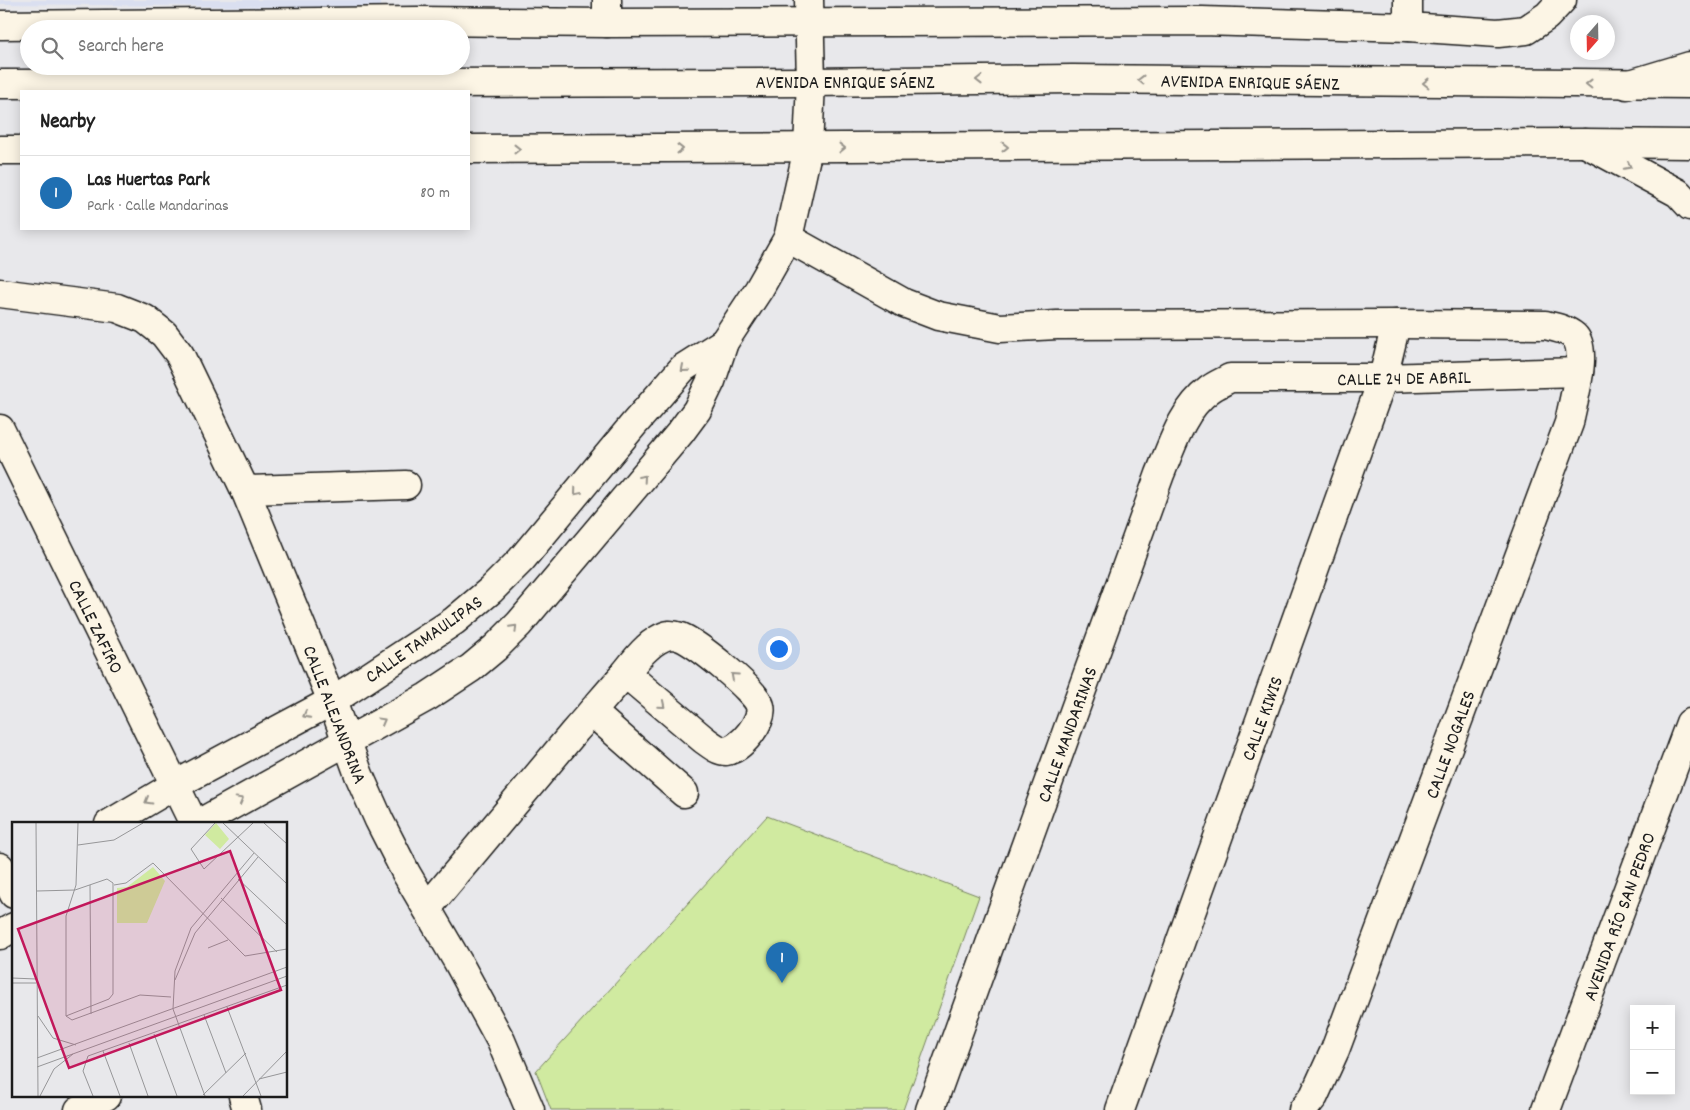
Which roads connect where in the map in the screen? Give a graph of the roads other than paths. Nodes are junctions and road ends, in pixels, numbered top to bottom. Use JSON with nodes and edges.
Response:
{"nodes":[{"id":1,"x":1408,"y":0,"type":"edge"},
{"id":2,"x":1562,"y":0,"type":"edge"},
{"id":3,"x":417,"y":10,"type":"edge"},
{"id":4,"x":1202,"y":10,"type":"edge"},
{"id":5,"x":607,"y":11,"type":"edge"},
{"id":6,"x":809,"y":11,"type":"edge"},
{"id":7,"x":1004,"y":11,"type":"edge"},
{"id":8,"x":139,"y":20,"type":"edge"},
{"id":9,"x":20,"y":24,"type":"edge"},
{"id":10,"x":0,"y":25,"type":"edge"},
{"id":11,"x":1408,"y":27,"type":"junction"},
{"id":12,"x":1690,"y":66,"type":"edge"},
{"id":13,"x":811,"y":82,"type":"junction"},
{"id":14,"x":0,"y":84,"type":"edge"},
{"id":15,"x":1690,"y":84,"type":"edge"},
{"id":16,"x":1627,"y":85,"type":"junction"},
{"id":17,"x":1585,"y":143,"type":"junction"},
{"id":18,"x":1690,"y":144,"type":"edge"},
{"id":19,"x":808,"y":148,"type":"junction"},
{"id":20,"x":470,"y":149,"type":"edge"},
{"id":21,"x":0,"y":150,"type":"edge"},
{"id":22,"x":20,"y":150,"type":"edge"},
{"id":23,"x":1690,"y":206,"type":"edge"},
{"id":24,"x":788,"y":238,"type":"junction"},
{"id":25,"x":0,"y":293,"type":"edge"},
{"id":26,"x":1396,"y":324,"type":"junction"},
{"id":27,"x":724,"y":342,"type":"junction"},
{"id":28,"x":1579,"y":372,"type":"junction"},
{"id":29,"x":1230,"y":378,"type":"joint"},
{"id":30,"x":1384,"y":378,"type":"junction"},
{"id":31,"x":0,"y":429,"type":"edge"},
{"id":32,"x":406,"y":485,"type":"dead end"},
{"id":33,"x":245,"y":490,"type":"junction"},
{"id":34,"x":625,"y":673,"type":"junction"},
{"id":35,"x":332,"y":701,"type":"junction"},
{"id":36,"x":592,"y":712,"type":"junction"},
{"id":37,"x":1690,"y":723,"type":"edge"},
{"id":38,"x":346,"y":741,"type":"junction"},
{"id":39,"x":175,"y":785,"type":"junction"},
{"id":40,"x":684,"y":792,"type":"dead end"},
{"id":41,"x":112,"y":822,"type":"edge"},
{"id":42,"x":195,"y":822,"type":"edge"},
{"id":43,"x":200,"y":822,"type":"edge"},
{"id":44,"x":427,"y":908,"type":"junction"},
{"id":45,"x":12,"y":927,"type":"edge"},
{"id":46,"x":0,"y":935,"type":"edge"},
{"id":47,"x":102,"y":1098,"type":"edge"},
{"id":48,"x":78,"y":1110,"type":"edge"},
{"id":49,"x":530,"y":1110,"type":"edge"},
{"id":50,"x":930,"y":1110,"type":"edge"},
{"id":51,"x":1120,"y":1110,"type":"edge"},
{"id":52,"x":1303,"y":1110,"type":"edge"},
{"id":53,"x":1546,"y":1110,"type":"edge"}],
"edges":[{"from":1,"to":11,"type":"street"},
{"from":2,"to":11,"type":"street"},
{"from":3,"to":5,"type":"street"},
{"from":3,"to":8,"type":"street"},
{"from":4,"to":7,"type":"street"},
{"from":4,"to":11,"type":"street"},
{"from":5,"to":6,"type":"street"},
{"from":6,"to":7,"type":"street"},
{"from":6,"to":13,"type":"street","name":"CALLE TAMAULIPAS"},
{"from":9,"to":10,"type":"street"},
{"from":12,"to":16,"type":"street"},
{"from":13,"to":14,"type":"street","name":"AVENIDA ENRIQUE SÁENZ"},
{"from":16,"to":13,"type":"street","name":"AVENIDA ENRIQUE SÁENZ","one_way":true},
{"from":13,"to":19,"type":"street","name":"CALLE TAMAULIPAS"},
{"from":15,"to":16,"type":"street","name":"AVENIDA ENRIQUE SÁENZ"},
{"from":17,"to":18,"type":"street"},
{"from":19,"to":17,"type":"street","one_way":true},
{"from":17,"to":23,"type":"street","one_way":true},
{"from":20,"to":19,"type":"street","one_way":true},
{"from":19,"to":24,"type":"street","name":"CALLE TAMAULIPAS"},
{"from":21,"to":22,"type":"street"},
{"from":24,"to":26,"type":"street"},
{"from":24,"to":27,"type":"street","name":"CALLE TAMAULIPAS"},
{"from":25,"to":33,"type":"street","name":"CALLE ALEJANDRINA"},
{"from":26,"to":28,"type":"street","name":"CALLE NOGALES"},
{"from":26,"to":30,"type":"street","name":"CALLE KIWIS"},
{"from":27,"to":35,"type":"street","name":"CALLE TAMAULIPAS","one_way":true},
{"from":38,"to":27,"type":"street","name":"CALLE TAMAULIPAS","one_way":true},
{"from":28,"to":30,"type":"street","name":"CALLE 24 DE ABRIL"},
{"from":28,"to":52,"type":"street","name":"CALLE NOGALES"},
{"from":29,"to":30,"type":"street","name":"CALLE 24 DE ABRIL"},
{"from":29,"to":50,"type":"street","name":"CALLE MANDARINAS"},
{"from":30,"to":51,"type":"street","name":"CALLE KIWIS"},
{"from":31,"to":39,"type":"street","name":"CALLE ZAFIRO"},
{"from":32,"to":33,"type":"street"},
{"from":33,"to":35,"type":"street","name":"CALLE ALEJANDRINA"},
{"from":34,"to":34,"type":"street","one_way":true},
{"from":34,"to":36,"type":"street"},
{"from":35,"to":38,"type":"street","name":"CALLE ALEJANDRINA"},
{"from":35,"to":39,"type":"street","name":"CALLE TAMAULIPAS","one_way":true},
{"from":36,"to":40,"type":"street"},
{"from":36,"to":44,"type":"street"},
{"from":37,"to":53,"type":"street","name":"AVENIDA RÍO SAN PEDRO"},
{"from":43,"to":38,"type":"street","name":"CALLE TAMAULIPAS","one_way":true},
{"from":38,"to":44,"type":"street","name":"CALLE ALEJANDRINA"},
{"from":39,"to":41,"type":"street","name":"CALLE TAMAULIPAS","one_way":true},
{"from":39,"to":42,"type":"street","name":"CALLE ZAFIRO"},
{"from":44,"to":49,"type":"street","name":"CALLE ALEJANDRINA"},
{"from":45,"to":46,"type":"street"},
{"from":47,"to":48,"type":"street"}]}
